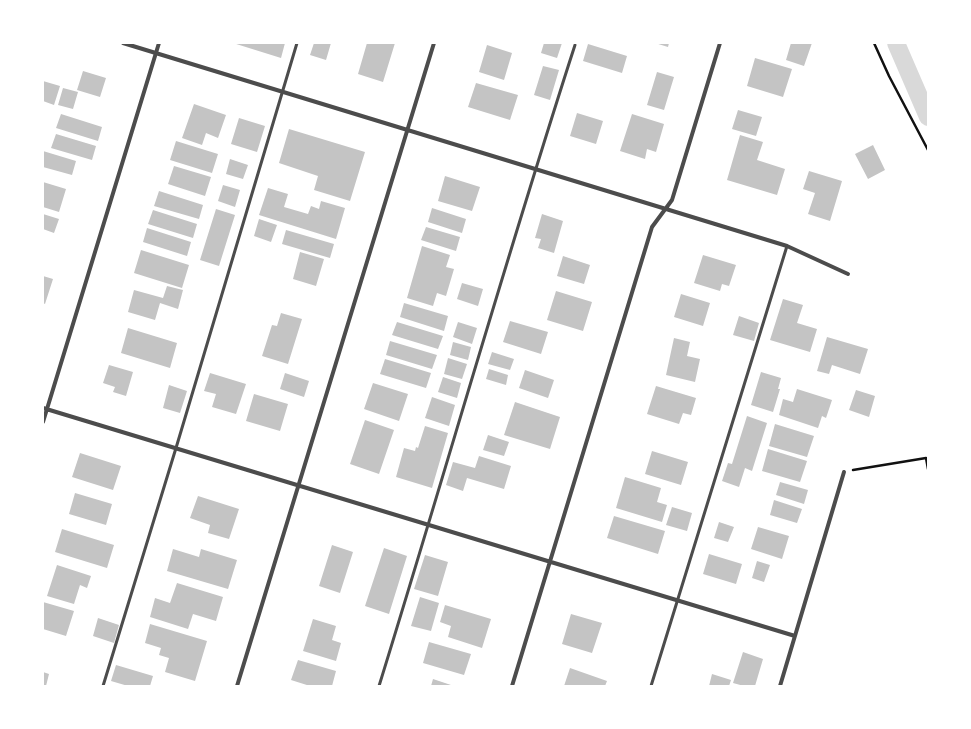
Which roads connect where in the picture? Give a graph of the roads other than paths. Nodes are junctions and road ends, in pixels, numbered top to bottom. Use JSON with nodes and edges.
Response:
{"nodes":[{"id":1,"x":123,"y":43,"type":"edge"},
{"id":2,"x":159,"y":43,"type":"edge"},
{"id":3,"x":297,"y":43,"type":"edge"},
{"id":4,"x":434,"y":43,"type":"edge"},
{"id":5,"x":720,"y":43,"type":"edge"},
{"id":6,"x":575,"y":45,"type":"dead end"},
{"id":7,"x":156,"y":53,"type":"junction"},
{"id":8,"x":282,"y":92,"type":"junction"},
{"id":9,"x":408,"y":130,"type":"junction"},
{"id":10,"x":535,"y":169,"type":"junction"},
{"id":11,"x":665,"y":209,"type":"junction"},
{"id":12,"x":787,"y":246,"type":"junction"},
{"id":13,"x":848,"y":274,"type":"dead end"},
{"id":14,"x":45,"y":408,"type":"edge"},
{"id":15,"x":43,"y":422,"type":"edge"},
{"id":16,"x":176,"y":448,"type":"junction"},
{"id":17,"x":844,"y":472,"type":"road end"},
{"id":18,"x":298,"y":485,"type":"junction"},
{"id":19,"x":429,"y":525,"type":"junction"},
{"id":20,"x":550,"y":562,"type":"junction"},
{"id":21,"x":678,"y":600,"type":"junction"},
{"id":22,"x":795,"y":636,"type":"junction"},
{"id":23,"x":103,"y":686,"type":"edge"},
{"id":24,"x":237,"y":686,"type":"edge"},
{"id":25,"x":379,"y":686,"type":"edge"},
{"id":26,"x":512,"y":686,"type":"edge"},
{"id":27,"x":651,"y":686,"type":"edge"},
{"id":28,"x":780,"y":686,"type":"edge"}],
"edges":[{"from":1,"to":7,"type":"street"},
{"from":2,"to":7,"type":"street"},
{"from":3,"to":8,"type":"lane"},
{"from":4,"to":9,"type":"street"},
{"from":5,"to":11,"type":"street"},
{"from":6,"to":10,"type":"lane"},
{"from":7,"to":8,"type":"street"},
{"from":7,"to":14,"type":"street"},
{"from":8,"to":9,"type":"street"},
{"from":8,"to":16,"type":"lane"},
{"from":9,"to":10,"type":"street"},
{"from":9,"to":18,"type":"street"},
{"from":10,"to":11,"type":"street"},
{"from":10,"to":19,"type":"lane"},
{"from":11,"to":12,"type":"street"},
{"from":11,"to":20,"type":"street"},
{"from":12,"to":13,"type":"street"},
{"from":12,"to":21,"type":"lane"},
{"from":14,"to":15,"type":"street"},
{"from":14,"to":16,"type":"street"},
{"from":16,"to":18,"type":"street"},
{"from":16,"to":23,"type":"lane"},
{"from":17,"to":22,"type":"street"},
{"from":18,"to":19,"type":"street"},
{"from":18,"to":24,"type":"street"},
{"from":19,"to":20,"type":"street"},
{"from":19,"to":25,"type":"lane"},
{"from":20,"to":21,"type":"street"},
{"from":20,"to":26,"type":"street"},
{"from":21,"to":22,"type":"street"},
{"from":21,"to":27,"type":"lane"},
{"from":22,"to":28,"type":"street"}]}
